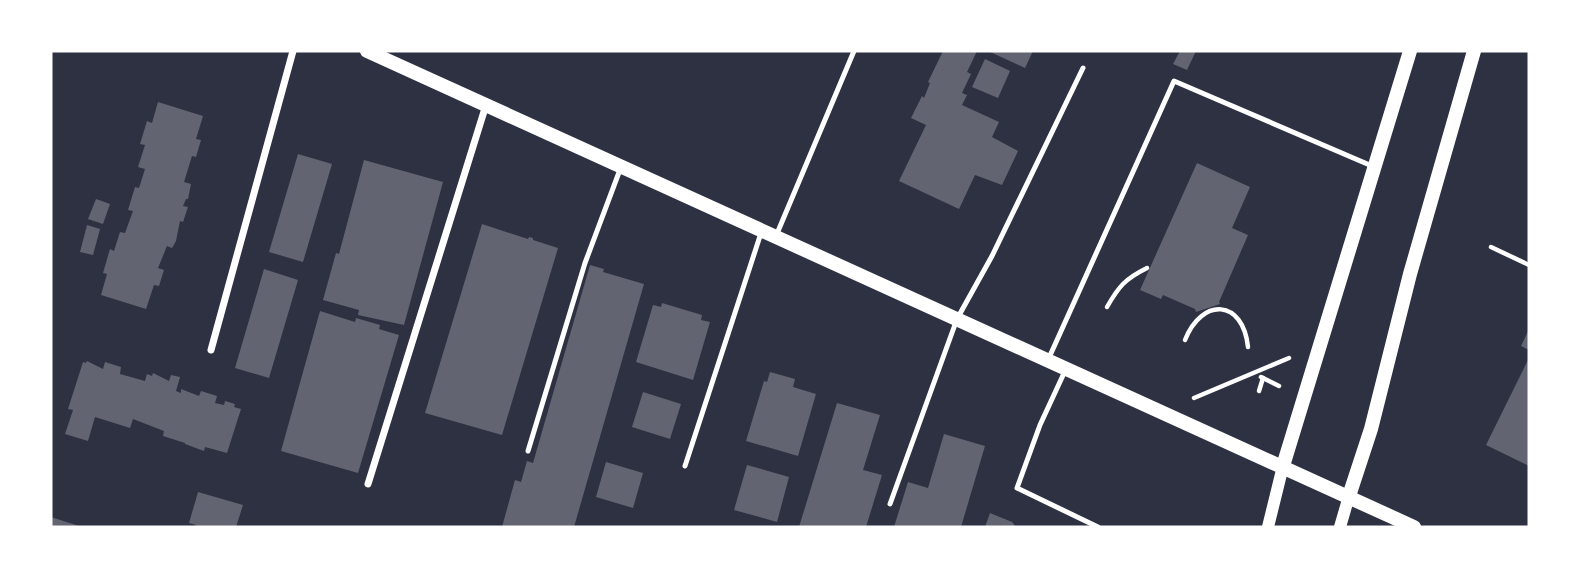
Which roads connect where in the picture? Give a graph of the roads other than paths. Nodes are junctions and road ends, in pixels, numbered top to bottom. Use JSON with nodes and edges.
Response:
{"nodes":[{"id":1,"x":293,"y":51,"type":"edge"},
{"id":2,"x":366,"y":51,"type":"edge"},
{"id":3,"x":854,"y":51,"type":"edge"},
{"id":4,"x":1410,"y":51,"type":"edge"},
{"id":5,"x":1474,"y":51,"type":"edge"},
{"id":6,"x":1083,"y":68,"type":"dead end"},
{"id":7,"x":486,"y":105,"type":"junction"},
{"id":8,"x":621,"y":167,"type":"junction"},
{"id":9,"x":1375,"y":167,"type":"junction"},
{"id":10,"x":769,"y":233,"type":"junction"},
{"id":11,"x":957,"y":319,"type":"junction"},
{"id":12,"x":211,"y":351,"type":"dead end"},
{"id":13,"x":1048,"y":360,"type":"junction"},
{"id":14,"x":1066,"y":368,"type":"junction"},
{"id":15,"x":528,"y":451,"type":"dead end"},
{"id":16,"x":685,"y":466,"type":"dead end"},
{"id":17,"x":1283,"y":467,"type":"junction"},
{"id":18,"x":368,"y":484,"type":"dead end"},
{"id":19,"x":1349,"y":496,"type":"junction"},
{"id":20,"x":890,"y":504,"type":"dead end"},
{"id":21,"x":1098,"y":527,"type":"edge"},
{"id":22,"x":1268,"y":527,"type":"edge"},
{"id":23,"x":1340,"y":527,"type":"edge"},
{"id":24,"x":1414,"y":527,"type":"edge"}],
"edges":[{"from":1,"to":12,"type":"street"},
{"from":2,"to":7,"type":"main road"},
{"from":3,"to":10,"type":"lane"},
{"from":4,"to":9,"type":"main road"},
{"from":5,"to":19,"type":"main road"},
{"from":6,"to":11,"type":"lane"},
{"from":7,"to":8,"type":"main road"},
{"from":7,"to":18,"type":"street"},
{"from":8,"to":10,"type":"main road"},
{"from":8,"to":15,"type":"lane"},
{"from":9,"to":13,"type":"lane"},
{"from":9,"to":17,"type":"main road"},
{"from":10,"to":11,"type":"main road"},
{"from":10,"to":16,"type":"lane"},
{"from":11,"to":13,"type":"main road"},
{"from":11,"to":20,"type":"lane"},
{"from":13,"to":14,"type":"main road"},
{"from":14,"to":17,"type":"main road"},
{"from":14,"to":21,"type":"lane"},
{"from":17,"to":19,"type":"main road"},
{"from":17,"to":22,"type":"street"},
{"from":19,"to":23,"type":"street"},
{"from":19,"to":24,"type":"main road"}]}
